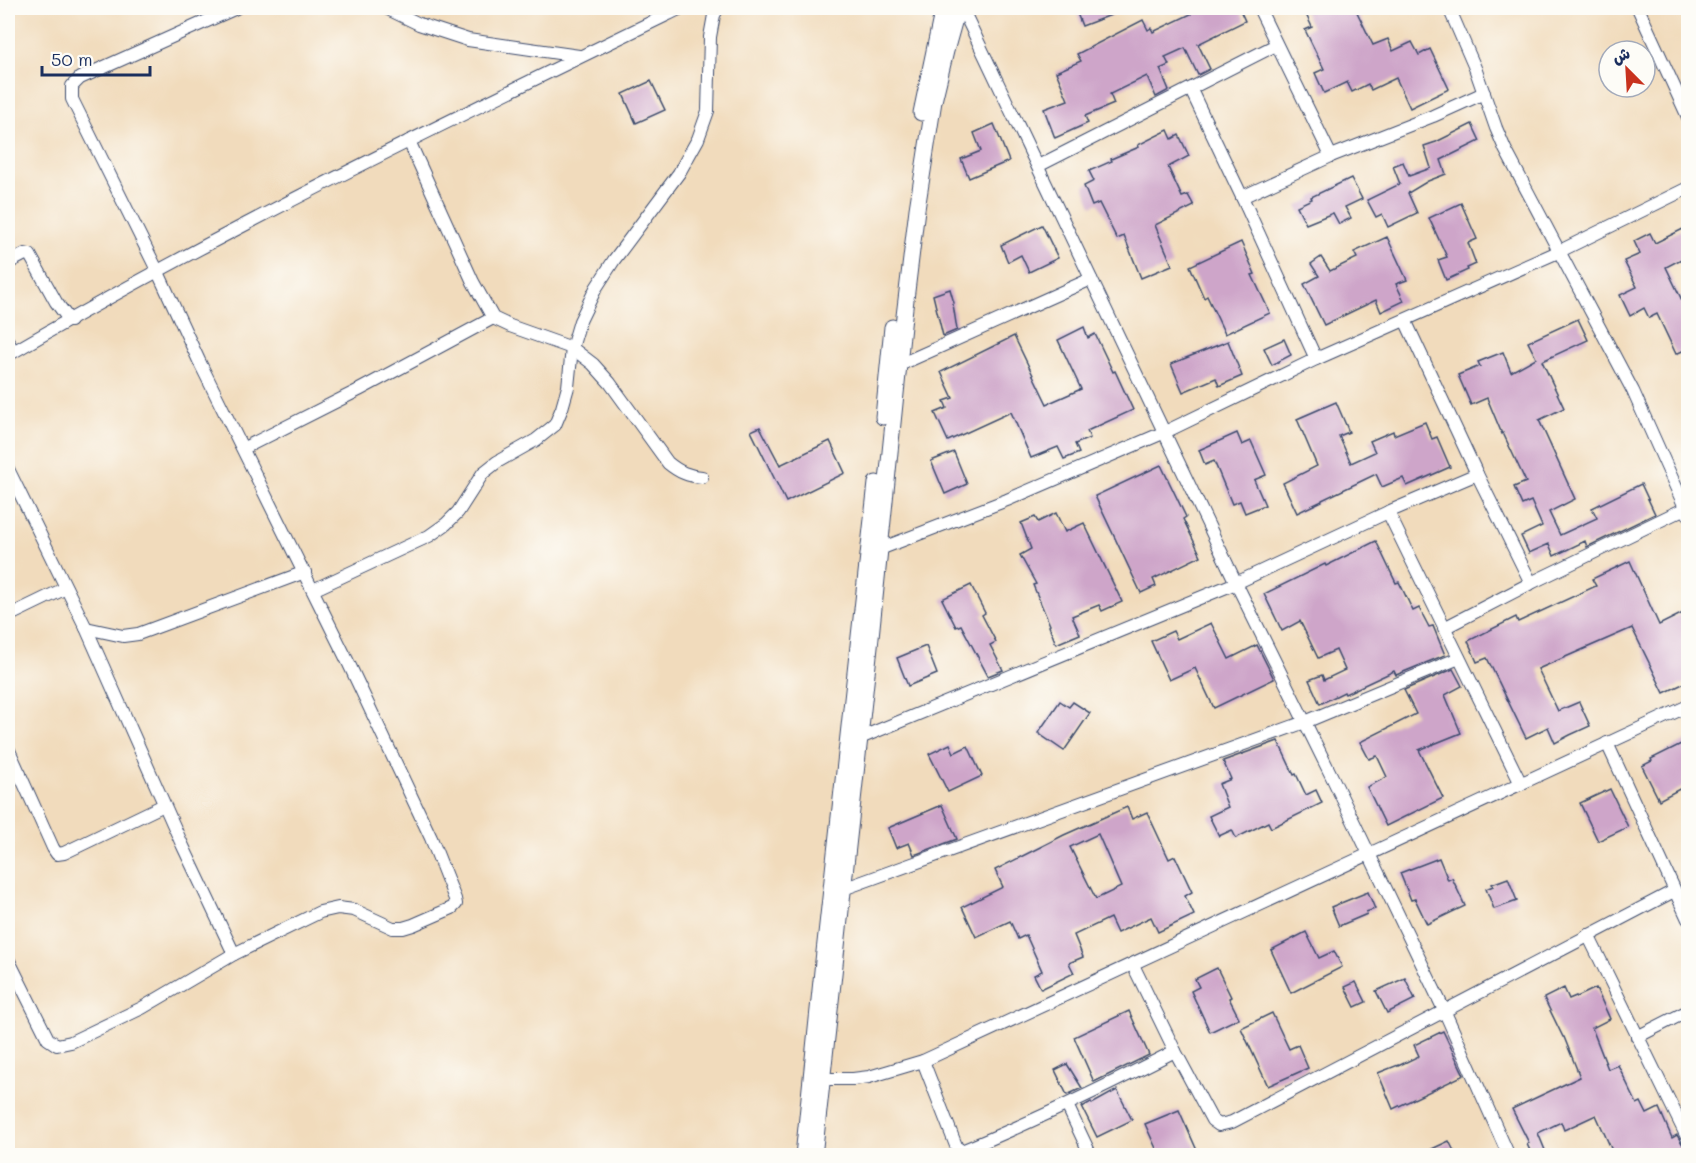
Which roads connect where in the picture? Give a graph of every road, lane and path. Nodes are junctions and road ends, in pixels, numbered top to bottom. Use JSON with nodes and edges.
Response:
{"nodes":[{"id":1,"x":236,"y":8,"type":"edge"},
{"id":2,"x":386,"y":8,"type":"edge"},
{"id":3,"x":681,"y":8,"type":"edge"},
{"id":4,"x":718,"y":8,"type":"edge"},
{"id":5,"x":943,"y":8,"type":"edge"},
{"id":6,"x":960,"y":8,"type":"edge"},
{"id":7,"x":1259,"y":8,"type":"edge"},
{"id":8,"x":1449,"y":8,"type":"edge"},
{"id":9,"x":1638,"y":8,"type":"edge"},
{"id":10,"x":1276,"y":45,"type":"junction"},
{"id":11,"x":580,"y":56,"type":"junction"},
{"id":12,"x":1191,"y":90,"type":"junction"},
{"id":13,"x":1484,"y":93,"type":"junction"},
{"id":14,"x":1689,"y":117,"type":"edge"},
{"id":15,"x":410,"y":141,"type":"junction"},
{"id":16,"x":1331,"y":156,"type":"junction"},
{"id":17,"x":1038,"y":166,"type":"junction"},
{"id":18,"x":1689,"y":188,"type":"edge"},
{"id":19,"x":1242,"y":197,"type":"junction"},
{"id":20,"x":1558,"y":252,"type":"junction"},
{"id":21,"x":8,"y":263,"type":"edge"},
{"id":22,"x":157,"y":270,"type":"junction"},
{"id":23,"x":1091,"y":279,"type":"junction"},
{"id":24,"x":493,"y":318,"type":"junction"},
{"id":25,"x":1405,"y":320,"type":"junction"},
{"id":26,"x":70,"y":321,"type":"junction"},
{"id":27,"x":572,"y":348,"type":"junction"},
{"id":28,"x":10,"y":349,"type":"edge"},
{"id":29,"x":1316,"y":359,"type":"junction"},
{"id":30,"x":899,"y":365,"type":"junction"},
{"id":31,"x":1165,"y":432,"type":"junction"},
{"id":32,"x":244,"y":448,"type":"junction"},
{"id":33,"x":8,"y":469,"type":"edge"},
{"id":34,"x":1477,"y":474,"type":"junction"},
{"id":35,"x":702,"y":477,"type":"dead end"},
{"id":36,"x":1688,"y":510,"type":"edge"},
{"id":37,"x":1388,"y":512,"type":"junction"},
{"id":38,"x":880,"y":549,"type":"junction"},
{"id":39,"x":305,"y":572,"type":"junction"},
{"id":40,"x":1236,"y":583,"type":"junction"},
{"id":41,"x":1532,"y":583,"type":"junction"},
{"id":42,"x":66,"y":588,"type":"junction"},
{"id":43,"x":313,"y":590,"type":"junction"},
{"id":44,"x":8,"y":616,"type":"edge"},
{"id":45,"x":86,"y":628,"type":"junction"},
{"id":46,"x":1444,"y":628,"type":"junction"},
{"id":47,"x":1459,"y":658,"type":"junction"},
{"id":48,"x":1689,"y":705,"type":"edge"},
{"id":49,"x":1305,"y":722,"type":"junction"},
{"id":50,"x":860,"y":738,"type":"junction"},
{"id":51,"x":1607,"y":743,"type":"junction"},
{"id":52,"x":8,"y":748,"type":"edge"},
{"id":53,"x":20,"y":774,"type":"junction"},
{"id":54,"x":8,"y":780,"type":"edge"},
{"id":55,"x":1521,"y":784,"type":"junction"},
{"id":56,"x":164,"y":804,"type":"junction"},
{"id":57,"x":1370,"y":855,"type":"junction"},
{"id":58,"x":843,"y":889,"type":"junction"},
{"id":59,"x":1674,"y":891,"type":"junction"},
{"id":60,"x":1689,"y":919,"type":"edge"},
{"id":61,"x":1588,"y":935,"type":"junction"},
{"id":62,"x":234,"y":954,"type":"junction"},
{"id":63,"x":8,"y":958,"type":"edge"},
{"id":64,"x":829,"y":962,"type":"junction"},
{"id":65,"x":1133,"y":964,"type":"junction"},
{"id":66,"x":1444,"y":1011,"type":"junction"},
{"id":67,"x":1689,"y":1011,"type":"edge"},
{"id":68,"x":1637,"y":1037,"type":"junction"},
{"id":69,"x":1176,"y":1051,"type":"junction"},
{"id":70,"x":923,"y":1061,"type":"junction"},
{"id":71,"x":823,"y":1079,"type":"junction"},
{"id":72,"x":1067,"y":1105,"type":"junction"},
{"id":73,"x":1689,"y":1139,"type":"edge"},
{"id":74,"x":960,"y":1154,"type":"edge"},
{"id":75,"x":803,"y":1155,"type":"edge"},
{"id":76,"x":814,"y":1155,"type":"edge"},
{"id":77,"x":1091,"y":1155,"type":"edge"},
{"id":78,"x":1509,"y":1155,"type":"edge"}],
"edges":[{"from":1,"to":22,"type":"street"},
{"from":2,"to":11,"type":"street"},
{"from":3,"to":11,"type":"street"},
{"from":4,"to":27,"type":"street"},
{"from":5,"to":64,"type":"street"},
{"from":6,"to":17,"type":"street"},
{"from":6,"to":30,"type":"street"},
{"from":7,"to":10,"type":"street"},
{"from":8,"to":13,"type":"street"},
{"from":9,"to":14,"type":"street"},
{"from":10,"to":12,"type":"street"},
{"from":10,"to":16,"type":"street"},
{"from":11,"to":15,"type":"street"},
{"from":12,"to":17,"type":"street"},
{"from":12,"to":19,"type":"street"},
{"from":13,"to":16,"type":"street"},
{"from":13,"to":20,"type":"street"},
{"from":15,"to":22,"type":"street"},
{"from":15,"to":24,"type":"street"},
{"from":16,"to":19,"type":"street"},
{"from":17,"to":23,"type":"street"},
{"from":18,"to":20,"type":"street"},
{"from":19,"to":29,"type":"street"},
{"from":20,"to":25,"type":"street"},
{"from":20,"to":36,"type":"street"},
{"from":21,"to":26,"type":"street"},
{"from":22,"to":26,"type":"street"},
{"from":22,"to":32,"type":"street"},
{"from":23,"to":30,"type":"street"},
{"from":23,"to":31,"type":"street"},
{"from":24,"to":27,"type":"street"},
{"from":24,"to":32,"type":"street"},
{"from":25,"to":29,"type":"street"},
{"from":25,"to":34,"type":"street"},
{"from":26,"to":28,"type":"street"},
{"from":27,"to":35,"type":"street"},
{"from":27,"to":43,"type":"street"},
{"from":29,"to":31,"type":"street"},
{"from":30,"to":38,"type":"street"},
{"from":31,"to":38,"type":"street"},
{"from":31,"to":40,"type":"street"},
{"from":32,"to":39,"type":"street"},
{"from":33,"to":42,"type":"street"},
{"from":34,"to":37,"type":"street"},
{"from":34,"to":41,"type":"street"},
{"from":36,"to":41,"type":"street"},
{"from":37,"to":40,"type":"street"},
{"from":37,"to":46,"type":"street"},
{"from":38,"to":50,"type":"street"},
{"from":39,"to":43,"type":"street"},
{"from":39,"to":45,"type":"street"},
{"from":40,"to":49,"type":"street"},
{"from":40,"to":50,"type":"street"},
{"from":41,"to":46,"type":"street"},
{"from":42,"to":44,"type":"street"},
{"from":42,"to":45,"type":"street"},
{"from":43,"to":62,"type":"street"},
{"from":45,"to":56,"type":"street"},
{"from":46,"to":47,"type":"street"},
{"from":47,"to":49,"type":"street"},
{"from":47,"to":55,"type":"street"},
{"from":48,"to":51,"type":"street"},
{"from":49,"to":57,"type":"street"},
{"from":49,"to":58,"type":"street"},
{"from":50,"to":58,"type":"street"},
{"from":51,"to":55,"type":"street"},
{"from":51,"to":59,"type":"street"},
{"from":52,"to":53,"type":"street"},
{"from":53,"to":54,"type":"street"},
{"from":53,"to":56,"type":"street"},
{"from":55,"to":57,"type":"street"},
{"from":56,"to":62,"type":"street"},
{"from":57,"to":65,"type":"street"},
{"from":57,"to":66,"type":"street"},
{"from":58,"to":64,"type":"street"},
{"from":59,"to":60,"type":"street"},
{"from":59,"to":61,"type":"street"},
{"from":61,"to":66,"type":"street"},
{"from":61,"to":68,"type":"street"},
{"from":62,"to":63,"type":"street"},
{"from":64,"to":71,"type":"street"},
{"from":64,"to":75,"type":"street"},
{"from":65,"to":69,"type":"street"},
{"from":65,"to":70,"type":"street"},
{"from":66,"to":69,"type":"street"},
{"from":66,"to":78,"type":"street"},
{"from":67,"to":68,"type":"street"},
{"from":68,"to":73,"type":"street"},
{"from":69,"to":72,"type":"street"},
{"from":70,"to":71,"type":"street"},
{"from":70,"to":74,"type":"street"},
{"from":71,"to":76,"type":"street"},
{"from":72,"to":74,"type":"street"},
{"from":72,"to":77,"type":"street"}]}
